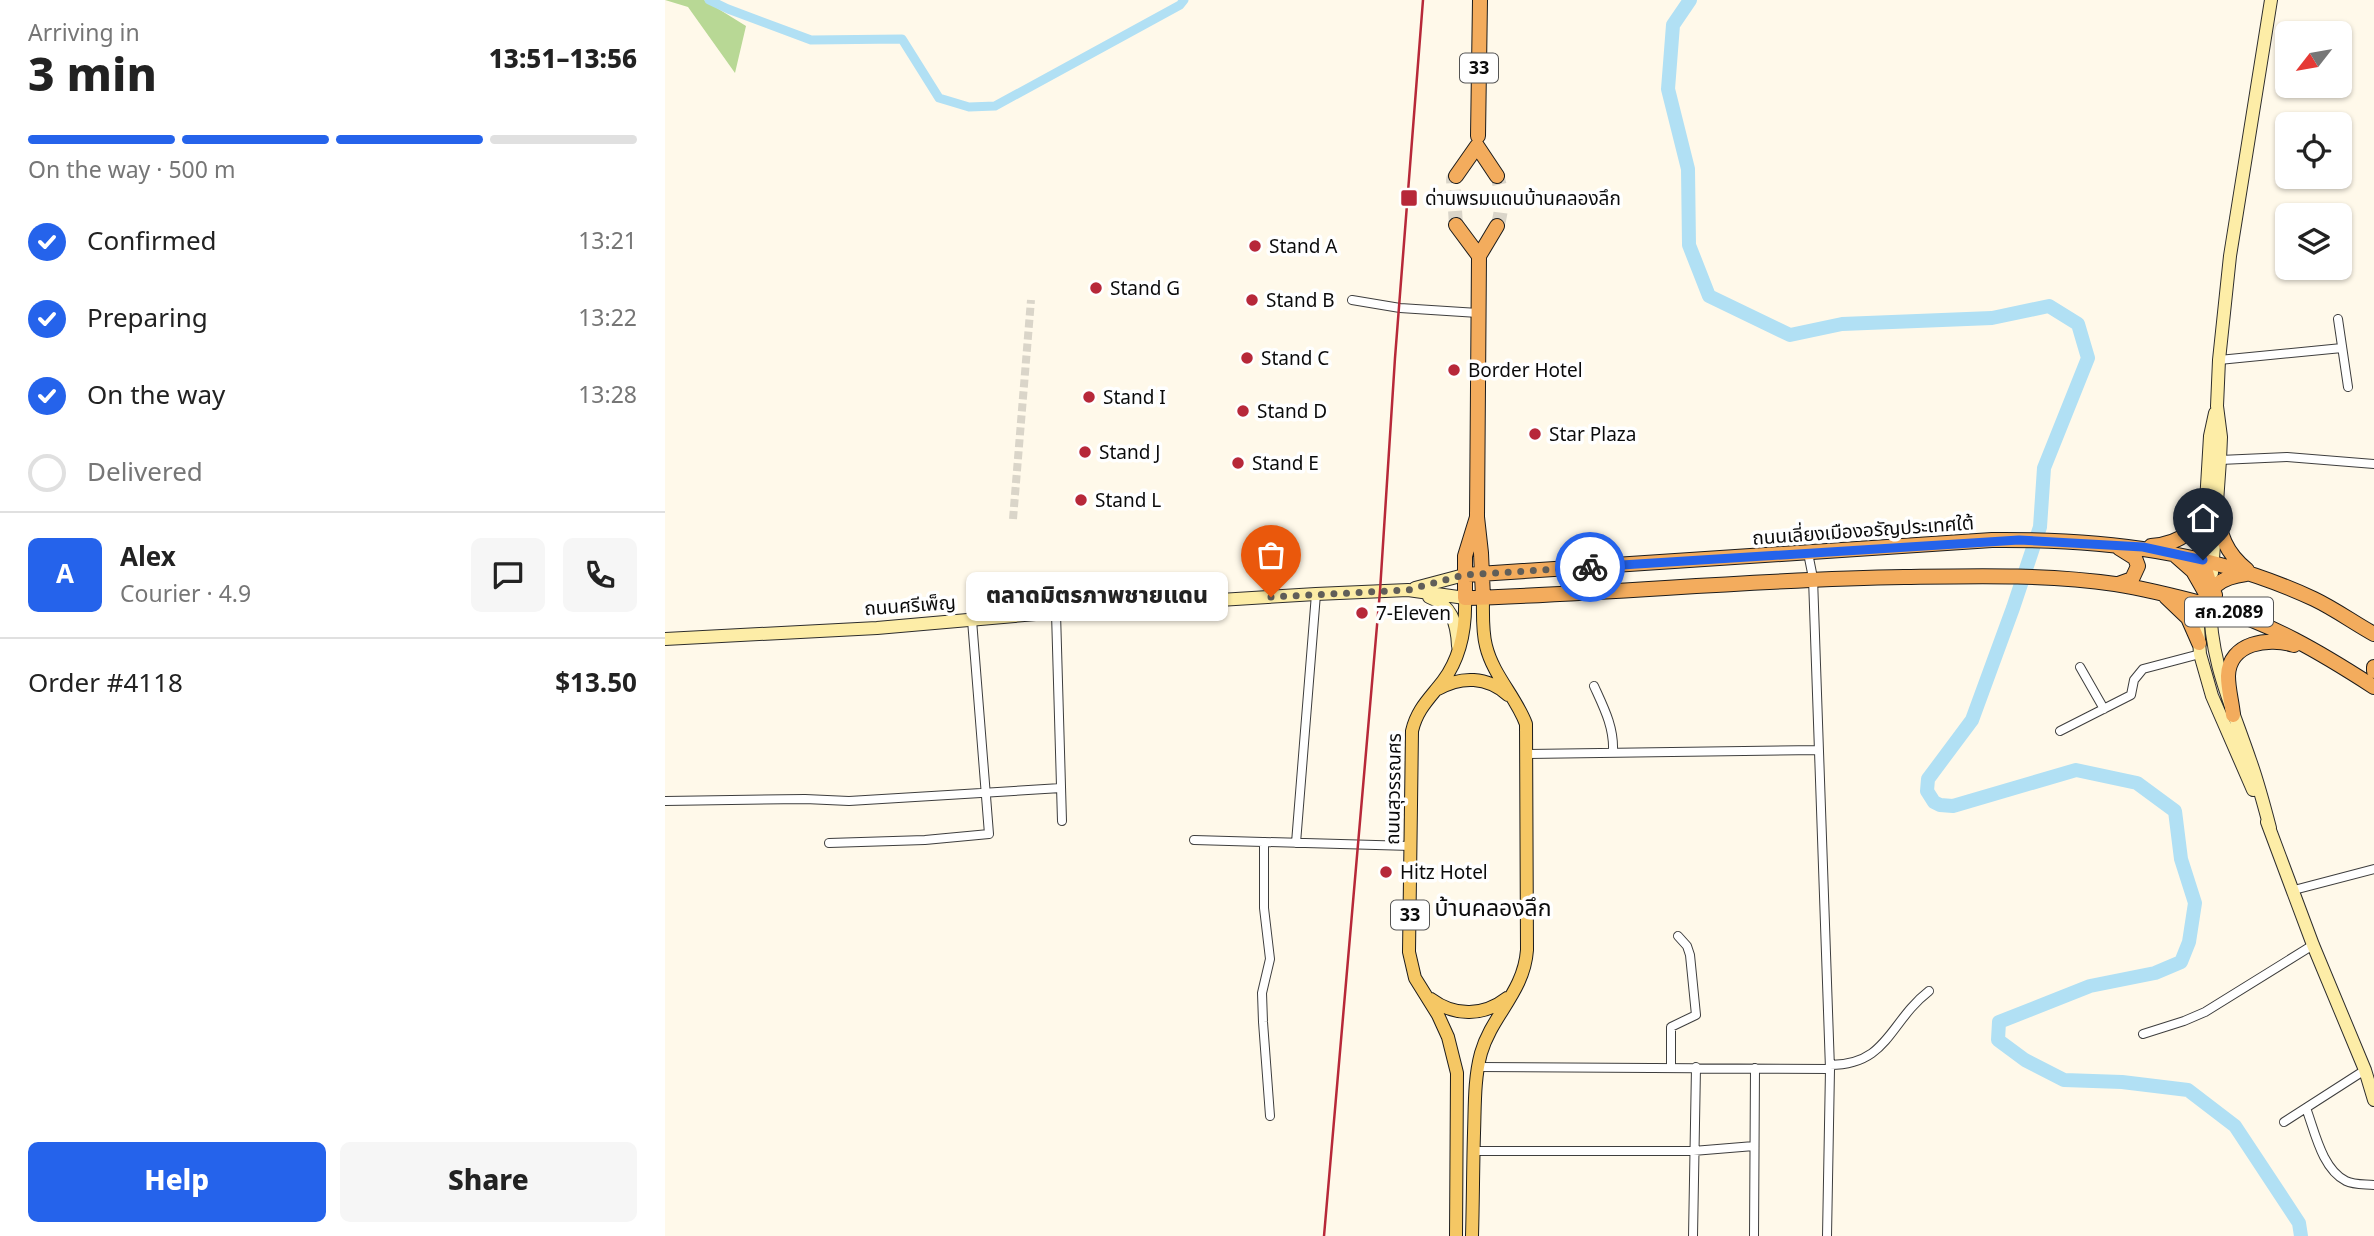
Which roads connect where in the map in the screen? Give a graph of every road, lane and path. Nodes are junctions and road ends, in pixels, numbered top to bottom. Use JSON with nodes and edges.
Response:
{"nodes":[{"id":1,"x":1480,"y":0,"type":"edge"},
{"id":2,"x":2271,"y":0,"type":"edge"},
{"id":3,"x":1478,"y":136,"type":"dead end"},
{"id":4,"x":1456,"y":176,"type":"tunnel mouth"},
{"id":5,"x":1497,"y":176,"type":"tunnel mouth"},
{"id":6,"x":1456,"y":225,"type":"tunnel mouth"},
{"id":7,"x":1497,"y":226,"type":"tunnel mouth"},
{"id":8,"x":1479,"y":256,"type":"junction"},
{"id":9,"x":1352,"y":300,"type":"dead end"},
{"id":10,"x":1478,"y":313,"type":"junction"},
{"id":11,"x":2338,"y":319,"type":"dead end"},
{"id":12,"x":2342,"y":348,"type":"junction"},
{"id":13,"x":2220,"y":360,"type":"junction"},
{"id":14,"x":2348,"y":387,"type":"dead end"},
{"id":15,"x":2217,"y":406,"type":"junction"},
{"id":16,"x":2220,"y":460,"type":"junction"},
{"id":17,"x":2374,"y":464,"type":"edge"},
{"id":18,"x":2211,"y":504,"type":"junction"},
{"id":19,"x":1477,"y":517,"type":"junction"},
{"id":20,"x":2111,"y":545,"type":"junction"},
{"id":21,"x":2143,"y":547,"type":"junction"},
{"id":22,"x":1808,"y":553,"type":"junction"},
{"id":23,"x":2172,"y":554,"type":"junction"},
{"id":24,"x":1482,"y":574,"type":"junction"},
{"id":25,"x":1464,"y":575,"type":"junction"},
{"id":26,"x":2251,"y":575,"type":"junction"},
{"id":27,"x":1813,"y":579,"type":"junction"},
{"id":28,"x":2118,"y":584,"type":"junction"},
{"id":29,"x":2205,"y":588,"type":"junction"},
{"id":30,"x":1408,"y":590,"type":"junction"},
{"id":31,"x":1316,"y":594,"type":"junction"},
{"id":32,"x":2170,"y":596,"type":"junction"},
{"id":33,"x":1483,"y":597,"type":"junction"},
{"id":34,"x":1465,"y":598,"type":"junction"},
{"id":35,"x":1056,"y":613,"type":"junction"},
{"id":36,"x":972,"y":620,"type":"junction"},
{"id":37,"x":2374,"y":634,"type":"edge"},
{"id":38,"x":665,"y":639,"type":"edge"},
{"id":39,"x":2199,"y":649,"type":"junction"},
{"id":40,"x":2315,"y":652,"type":"junction"},
{"id":41,"x":1458,"y":653,"type":"junction"},
{"id":42,"x":2080,"y":667,"type":"dead end"},
{"id":43,"x":1594,"y":686,"type":"dead end"},
{"id":44,"x":2374,"y":687,"type":"edge"},
{"id":45,"x":1434,"y":691,"type":"junction"},
{"id":46,"x":1514,"y":699,"type":"junction"},
{"id":47,"x":2104,"y":709,"type":"junction"},
{"id":48,"x":2233,"y":715,"type":"junction"},
{"id":49,"x":2060,"y":731,"type":"dead end"},
{"id":50,"x":1819,"y":750,"type":"junction"},
{"id":51,"x":1613,"y":751,"type":"junction"},
{"id":52,"x":1528,"y":754,"type":"junction"},
{"id":53,"x":1061,"y":788,"type":"junction"},
{"id":54,"x":985,"y":793,"type":"junction"},
{"id":55,"x":665,"y":801,"type":"edge"},
{"id":56,"x":1062,"y":821,"type":"dead end"},
{"id":57,"x":2270,"y":828,"type":"junction"},
{"id":58,"x":1195,"y":840,"type":"dead end"},
{"id":59,"x":1265,"y":842,"type":"junction"},
{"id":60,"x":829,"y":843,"type":"dead end"},
{"id":61,"x":1296,"y":843,"type":"junction"},
{"id":62,"x":1411,"y":846,"type":"junction"},
{"id":63,"x":2374,"y":869,"type":"edge"},
{"id":64,"x":2294,"y":890,"type":"junction"},
{"id":65,"x":1678,"y":936,"type":"dead end"},
{"id":66,"x":2313,"y":945,"type":"junction"},
{"id":67,"x":1517,"y":987,"type":"junction"},
{"id":68,"x":1929,"y":991,"type":"dead end"},
{"id":69,"x":1425,"y":993,"type":"junction"},
{"id":70,"x":2143,"y":1034,"type":"dead end"},
{"id":71,"x":1478,"y":1067,"type":"junction"},
{"id":72,"x":1830,"y":1067,"type":"junction"},
{"id":73,"x":1671,"y":1068,"type":"junction"},
{"id":74,"x":1696,"y":1068,"type":"junction"},
{"id":75,"x":1755,"y":1068,"type":"junction"},
{"id":76,"x":2365,"y":1070,"type":"junction"},
{"id":77,"x":2374,"y":1100,"type":"edge"},
{"id":78,"x":2306,"y":1108,"type":"junction"},
{"id":79,"x":1270,"y":1116,"type":"dead end"},
{"id":80,"x":2284,"y":1122,"type":"dead end"},
{"id":81,"x":1755,"y":1146,"type":"junction"},
{"id":82,"x":1474,"y":1152,"type":"junction"},
{"id":83,"x":1693,"y":1152,"type":"junction"},
{"id":84,"x":2374,"y":1185,"type":"edge"},
{"id":85,"x":1457,"y":1236,"type":"edge"},
{"id":86,"x":1472,"y":1236,"type":"edge"},
{"id":87,"x":1693,"y":1236,"type":"edge"},
{"id":88,"x":1754,"y":1236,"type":"edge"},
{"id":89,"x":1827,"y":1236,"type":"edge"}],
"edges":[{"from":1,"to":3,"type":"highway","number":"33"},
{"from":2,"to":13,"type":"main road"},
{"from":4,"to":5,"type":"highway"},
{"from":6,"to":8,"type":"highway"},
{"from":7,"to":8,"type":"highway","name":"ถนนสุวรรณศร"},
{"from":8,"to":10,"type":"highway","name":"ถนนสุวรรณศร"},
{"from":9,"to":10,"type":"street"},
{"from":10,"to":19,"type":"highway","name":"ถนนสุวรรณศร"},
{"from":11,"to":12,"type":"street"},
{"from":12,"to":13,"type":"street"},
{"from":12,"to":14,"type":"street"},
{"from":13,"to":15,"type":"main road"},
{"from":15,"to":16,"type":"main road"},
{"from":15,"to":18,"type":"main road"},
{"from":16,"to":17,"type":"street"},
{"from":16,"to":18,"type":"main road"},
{"from":18,"to":21,"type":"highway"},
{"from":18,"to":26,"type":"highway"},
{"from":18,"to":29,"type":"main road"},
{"from":19,"to":24,"type":"highway","name":"ถนนสุวรรณศร"},
{"from":19,"to":25,"type":"highway","name":"ถนนสุวรรณศร","number":"33"},
{"from":20,"to":21,"type":"highway","name":"ถนนเลี่ยงเมืองอรัญประเทศใต้","number":"สก.2089"},
{"from":20,"to":22,"type":"highway","name":"ถนนเลี่ยงเมืองอรัญประเทศใต้","number":"สก.2089"},
{"from":20,"to":28,"type":"highway"},
{"from":21,"to":23,"type":"highway","name":"ถนนเลี่ยงเมืองอรัญประเทศใต้","number":"สก.2089"},
{"from":22,"to":24,"type":"highway","name":"ถนนเลี่ยงเมืองอรัญประเทศใต้","number":"สก.2089"},
{"from":22,"to":27,"type":"street"},
{"from":23,"to":29,"type":"highway","name":"ถนนเลี่ยงเมืองอรัญประเทศใต้","number":"สก.2089"},
{"from":23,"to":29,"type":"highway"},
{"from":24,"to":25,"type":"highway","name":"ถนนเลี่ยงเมืองอรัญประเทศใต้","number":"สก.2089"},
{"from":24,"to":33,"type":"highway","name":"ถนนสุวรรณศร"},
{"from":25,"to":30,"type":"main road","name":"ถนนศรีเพ็ญ"},
{"from":25,"to":34,"type":"highway","name":"ถนนสุวรรณศร","number":"33"},
{"from":26,"to":29,"type":"highway","name":"ถนนเลี่ยงเมืองอรัญประเทศใต้","number":"สก.2089"},
{"from":26,"to":29,"type":"highway"},
{"from":26,"to":37,"type":"highway","name":"ถนนเลี่ยงเมืองอรัญประเทศใต้","number":"สก.2089"},
{"from":27,"to":28,"type":"highway","name":"ถนนเลี่ยงเมืองอรัญประเทศใต้","number":"สก.2089"},
{"from":27,"to":33,"type":"highway","name":"ถนนเลี่ยงเมืองอรัญประเทศใต้","number":"สก.2089"},
{"from":27,"to":50,"type":"street"},
{"from":28,"to":32,"type":"highway","name":"ถนนเลี่ยงเมืองอรัญประเทศใต้","number":"สก.2089"},
{"from":29,"to":32,"type":"highway","name":"ถนนเลี่ยงเมืองอรัญประเทศใต้","number":"สก.2089"},
{"from":29,"to":39,"type":"main road"},
{"from":29,"to":40,"type":"highway","name":"ถนนเลี่ยงเมืองอรัญประเทศใต้","number":"สก.2089"},
{"from":29,"to":48,"type":"main road"},
{"from":30,"to":31,"type":"main road","name":"ถนนศรีเพ็ญ"},
{"from":30,"to":34,"type":"main road","name":"ถนนศรีเพ็ญ"},
{"from":30,"to":41,"type":"main road"},
{"from":31,"to":35,"type":"main road","name":"ถนนศรีเพ็ญ"},
{"from":31,"to":61,"type":"street"},
{"from":32,"to":39,"type":"highway"},
{"from":33,"to":34,"type":"highway","name":"ถนนเลี่ยงเมืองอรัญประเทศใต้","number":"สก.2089"},
{"from":33,"to":46,"type":"main road","name":"ถนนสุวรรณศร"},
{"from":34,"to":41,"type":"main road","name":"ถนนสุวรรณศร","number":"33"},
{"from":35,"to":36,"type":"main road","name":"ถนนศรีเพ็ญ"},
{"from":35,"to":53,"type":"street"},
{"from":36,"to":38,"type":"main road","name":"ถนนศรีเพ็ญ"},
{"from":36,"to":54,"type":"street"},
{"from":39,"to":47,"type":"street"},
{"from":39,"to":57,"type":"main road"},
{"from":40,"to":44,"type":"highway","name":"ถนนเลี่ยงเมืองอรัญประเทศใต้","number":"สก.2089"},
{"from":40,"to":48,"type":"highway"},
{"from":41,"to":45,"type":"main road","name":"ถนนสุวรรณศร","number":"33"},
{"from":42,"to":47,"type":"street"},
{"from":43,"to":51,"type":"street"},
{"from":45,"to":46,"type":"main road"},
{"from":45,"to":62,"type":"main road","name":"ถนนสุวรรณศร","number":"33"},
{"from":46,"to":52,"type":"main road","name":"ถนนสุวรรณศร"},
{"from":47,"to":49,"type":"street"},
{"from":48,"to":57,"type":"main road"},
{"from":50,"to":51,"type":"street"},
{"from":50,"to":72,"type":"street"},
{"from":51,"to":52,"type":"street"},
{"from":52,"to":67,"type":"main road","name":"ถนนสุวรรณศร"},
{"from":53,"to":54,"type":"street"},
{"from":53,"to":56,"type":"street"},
{"from":54,"to":55,"type":"street"},
{"from":54,"to":60,"type":"street"},
{"from":57,"to":64,"type":"main road"},
{"from":58,"to":59,"type":"street"},
{"from":59,"to":61,"type":"street"},
{"from":59,"to":79,"type":"street"},
{"from":61,"to":62,"type":"street"},
{"from":62,"to":69,"type":"main road","name":"ถนนสุวรรณศร","number":"33"},
{"from":63,"to":64,"type":"street"},
{"from":64,"to":66,"type":"main road"},
{"from":65,"to":73,"type":"street"},
{"from":66,"to":70,"type":"street"},
{"from":66,"to":76,"type":"main road"},
{"from":67,"to":69,"type":"main road"},
{"from":67,"to":71,"type":"main road","name":"ถนนสุวรรณศร"},
{"from":68,"to":72,"type":"street"},
{"from":69,"to":85,"type":"main road","name":"ถนนสุวรรณศร","number":"33"},
{"from":71,"to":73,"type":"street"},
{"from":71,"to":82,"type":"main road","name":"ถนนสุวรรณศร"},
{"from":72,"to":75,"type":"street"},
{"from":72,"to":89,"type":"street"},
{"from":73,"to":74,"type":"street"},
{"from":74,"to":75,"type":"street"},
{"from":74,"to":83,"type":"street"},
{"from":75,"to":81,"type":"street"},
{"from":76,"to":77,"type":"main road"},
{"from":76,"to":78,"type":"street"},
{"from":78,"to":80,"type":"street"},
{"from":78,"to":84,"type":"street"},
{"from":81,"to":83,"type":"street"},
{"from":81,"to":88,"type":"street"},
{"from":82,"to":83,"type":"street"},
{"from":82,"to":86,"type":"main road","name":"ถนนสุวรรณศร"},
{"from":83,"to":87,"type":"street"}]}
